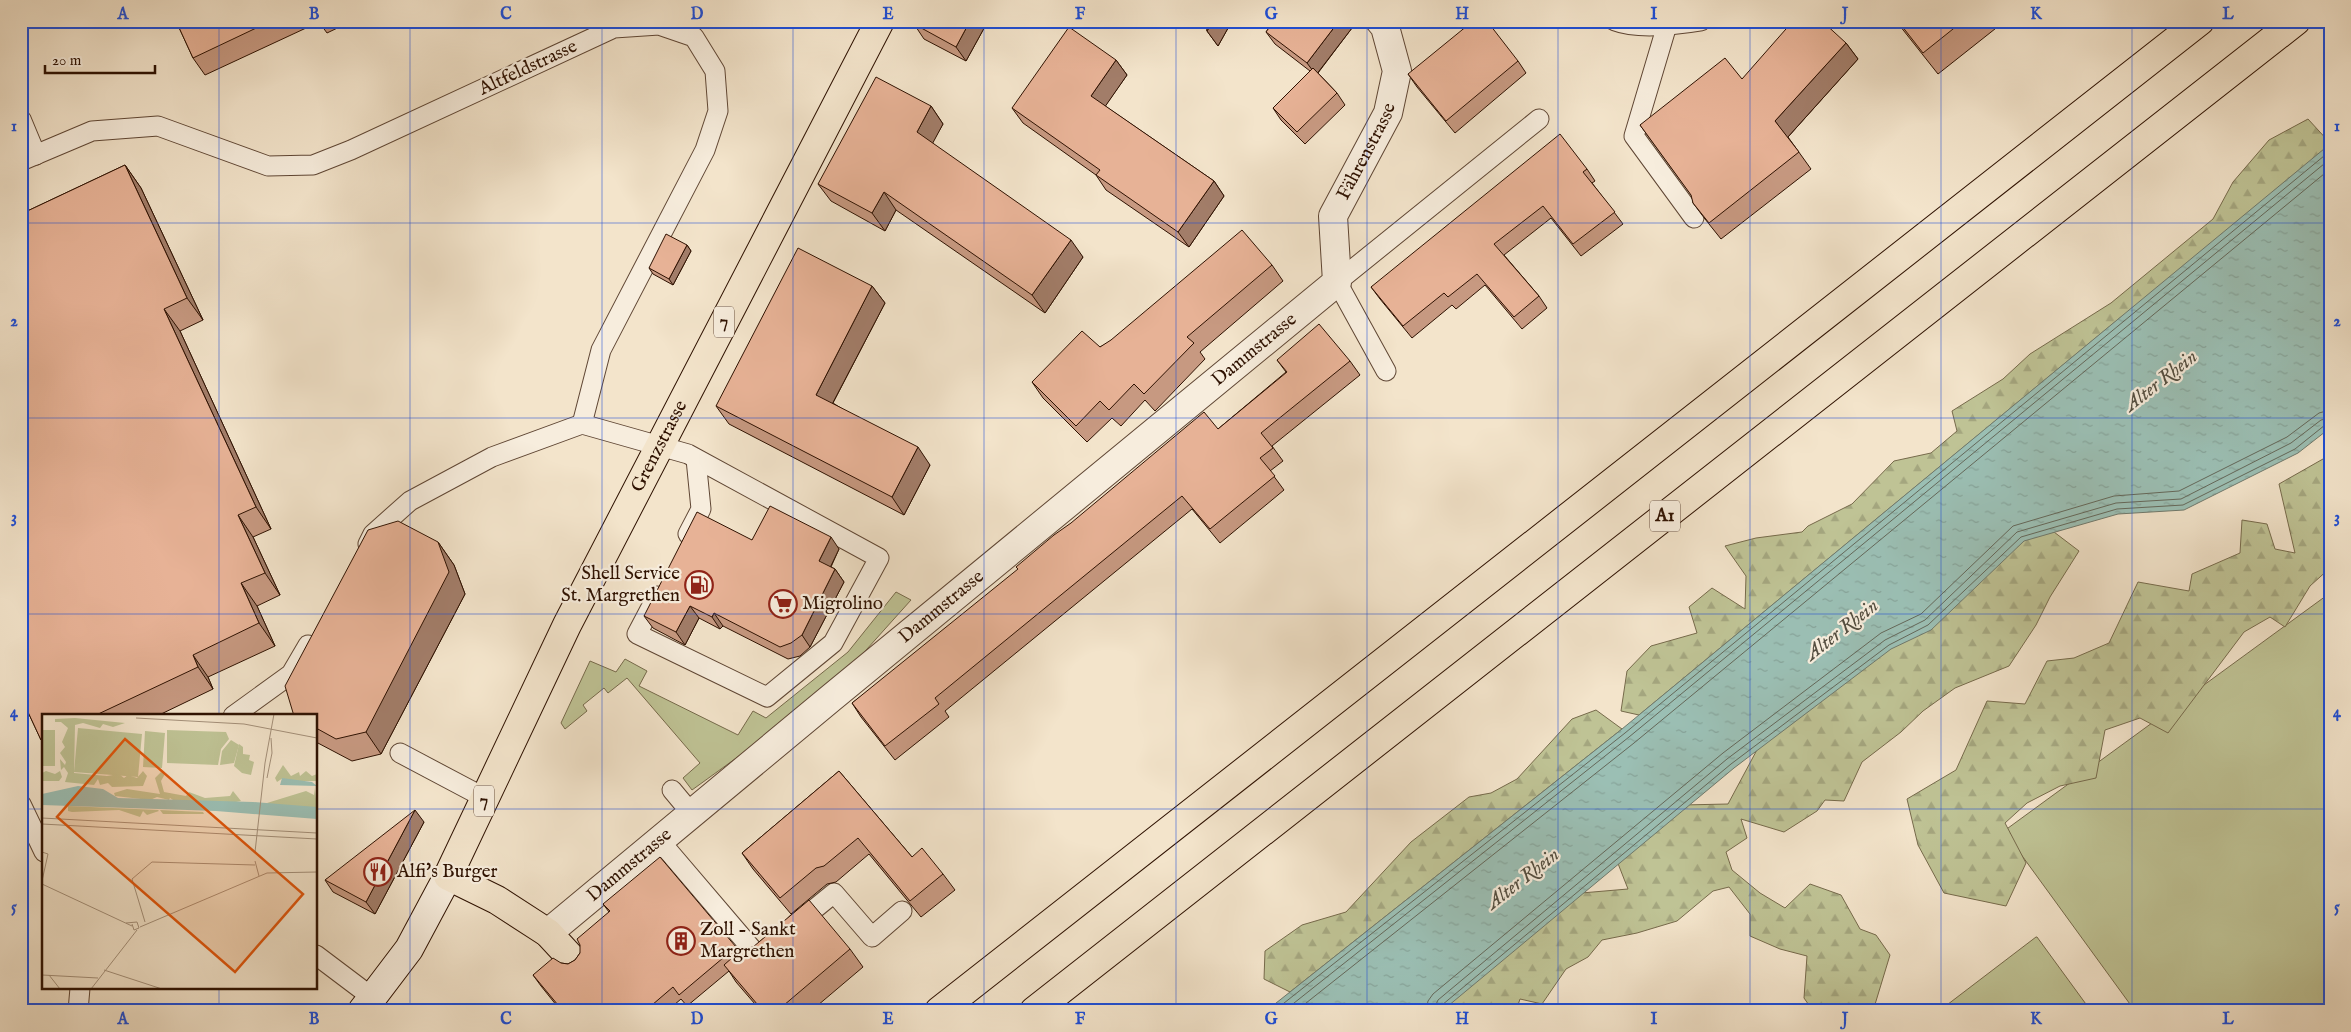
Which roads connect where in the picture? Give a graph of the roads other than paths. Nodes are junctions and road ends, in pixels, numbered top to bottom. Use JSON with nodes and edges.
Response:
{"nodes":[{"id":1,"x":880,"y":21,"type":"edge"},
{"id":2,"x":1615,"y":21,"type":"edge"},
{"id":3,"x":1701,"y":21,"type":"edge"},
{"id":4,"x":2200,"y":21,"type":"edge"},
{"id":5,"x":2296,"y":21,"type":"edge"},
{"id":6,"x":1387,"y":23,"type":"edge"},
{"id":7,"x":1667,"y":25,"type":"junction"},
{"id":8,"x":21,"y":119,"type":"edge"},
{"id":9,"x":1539,"y":119,"type":"dead end"},
{"id":10,"x":29,"y":158,"type":"edge"},
{"id":11,"x":1694,"y":218,"type":"edge"},
{"id":12,"x":1337,"y":282,"type":"junction"},
{"id":13,"x":1386,"y":371,"type":"dead end"},
{"id":14,"x":582,"y":424,"type":"junction"},
{"id":15,"x":659,"y":446,"type":"junction"},
{"id":16,"x":696,"y":458,"type":"junction"},
{"id":17,"x":680,"y":551,"type":"edge"},
{"id":18,"x":359,"y":559,"type":"edge"},
{"id":19,"x":663,"y":584,"type":"edge"},
{"id":20,"x":315,"y":633,"type":"edge"},
{"id":21,"x":236,"y":714,"type":"edge"},
{"id":22,"x":400,"y":753,"type":"dead end"},
{"id":23,"x":672,"y":790,"type":"dead end"},
{"id":24,"x":485,"y":798,"type":"junction"},
{"id":25,"x":21,"y":804,"type":"edge"},
{"id":26,"x":692,"y":814,"type":"junction"},
{"id":27,"x":659,"y":840,"type":"junction"},
{"id":28,"x":42,"y":848,"type":"edge"},
{"id":29,"x":448,"y":876,"type":"junction"},
{"id":30,"x":902,"y":911,"type":"edge"},
{"id":31,"x":548,"y":933,"type":"junction"},
{"id":32,"x":318,"y":957,"type":"edge"},
{"id":33,"x":573,"y":960,"type":"edge"},
{"id":34,"x":80,"y":990,"type":"edge"},
{"id":35,"x":368,"y":1004,"type":"edge"},
{"id":36,"x":78,"y":1011,"type":"edge"},
{"id":37,"x":939,"y":1011,"type":"edge"},
{"id":38,"x":1034,"y":1011,"type":"edge"}],
"edges":[{"from":1,"to":15,"type":"main road","name":"Grenzstrasse","number":"7"},
{"from":2,"to":7,"type":"lane"},
{"from":3,"to":7,"type":"lane"},
{"from":4,"to":37,"type":"main road"},
{"from":5,"to":38,"type":"main road","number":"A1"},
{"from":6,"to":12,"type":"street","name":"Fährenstrasse"},
{"from":7,"to":11,"type":"lane"},
{"from":8,"to":10,"type":"lane"},
{"from":9,"to":12,"type":"lane"},
{"from":10,"to":14,"type":"lane","name":"Altfeldstrasse"},
{"from":12,"to":13,"type":"lane"},
{"from":12,"to":26,"type":"street","name":"Dammstrasse"},
{"from":14,"to":15,"type":"lane"},
{"from":14,"to":18,"type":"lane"},
{"from":15,"to":16,"type":"lane"},
{"from":15,"to":24,"type":"main road","name":"Grenzstrasse","number":"7"},
{"from":16,"to":17,"type":"lane"},
{"from":16,"to":19,"type":"lane"},
{"from":20,"to":21,"type":"lane"},
{"from":22,"to":24,"type":"lane"},
{"from":23,"to":26,"type":"lane"},
{"from":24,"to":29,"type":"main road","name":"Grenzstrasse","number":"7"},
{"from":25,"to":28,"type":"lane"},
{"from":26,"to":27,"type":"street","name":"Dammstrasse"},
{"from":27,"to":30,"type":"lane"},
{"from":27,"to":31,"type":"street","name":"Dammstrasse"},
{"from":29,"to":31,"type":"main road"},
{"from":29,"to":35,"type":"street"},
{"from":31,"to":33,"type":"main road"},
{"from":32,"to":35,"type":"lane"},
{"from":34,"to":36,"type":"lane"}]}
